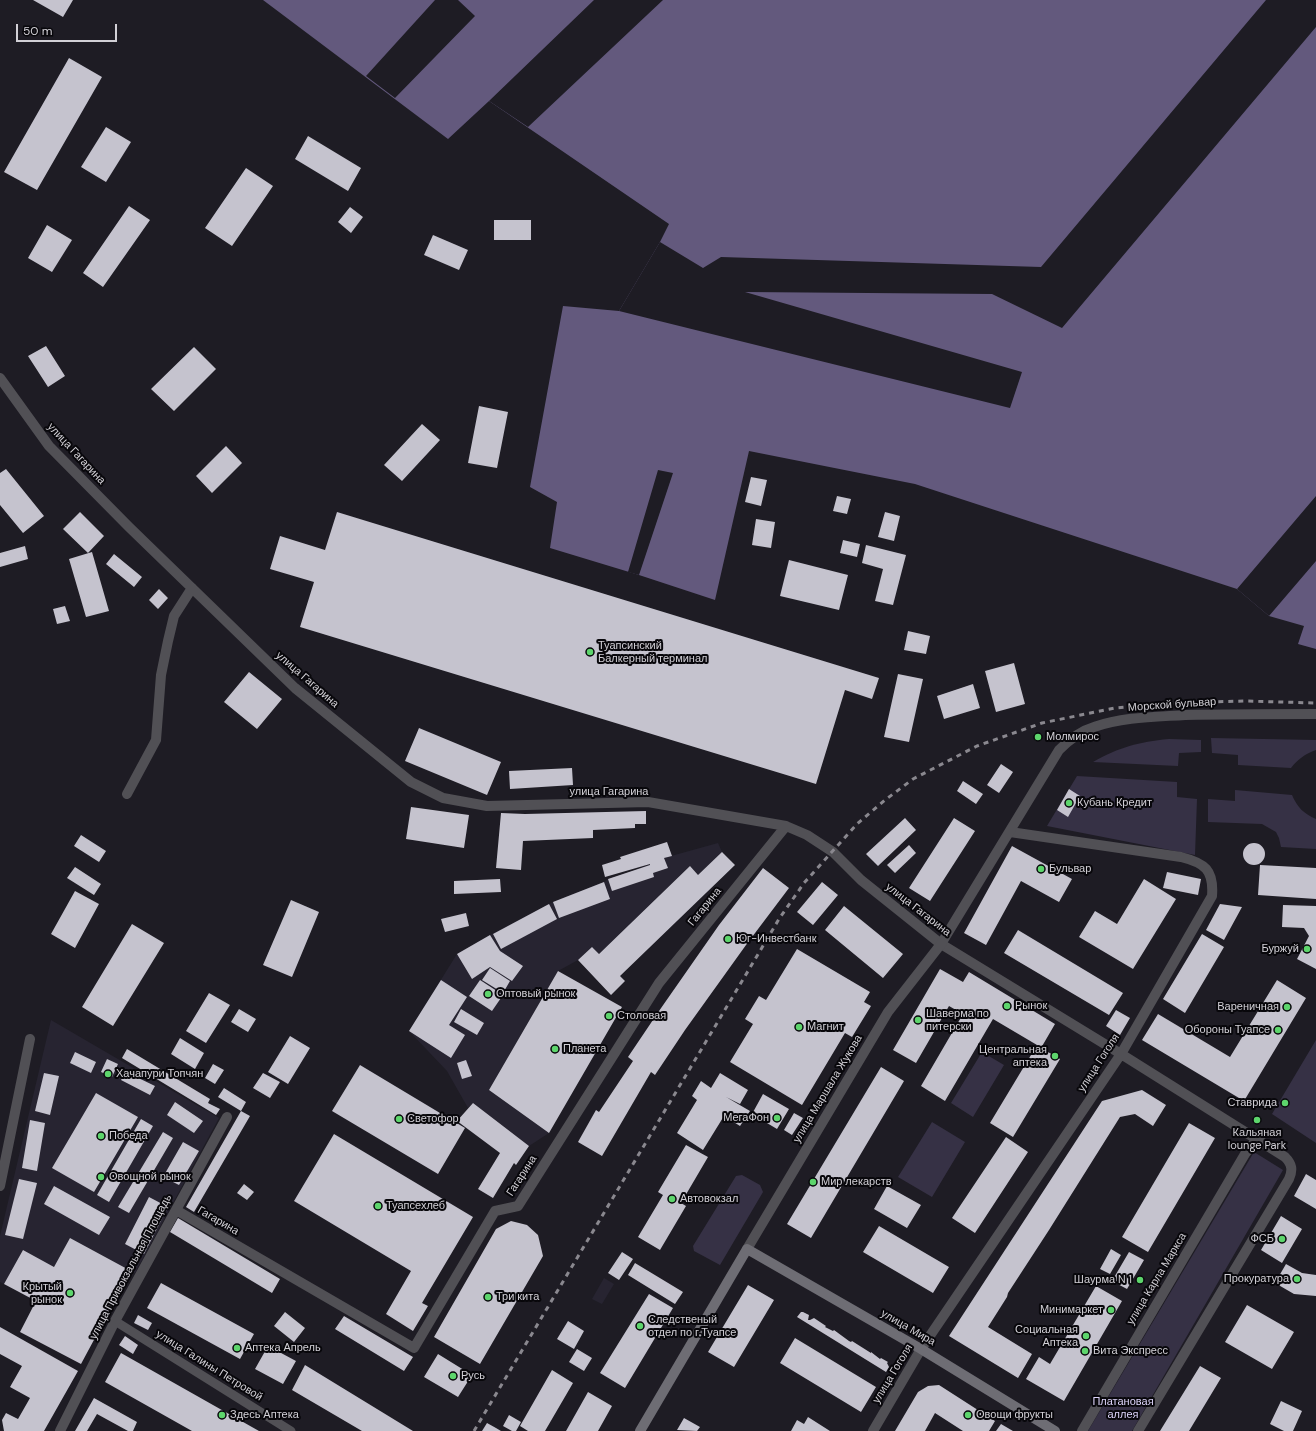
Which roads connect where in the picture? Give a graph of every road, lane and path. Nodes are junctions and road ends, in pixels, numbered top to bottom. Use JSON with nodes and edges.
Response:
{"nodes":[{"id":1,"x":0,"y":378,"type":"edge"},
{"id":2,"x":192,"y":588,"type":"junction"},
{"id":3,"x":1316,"y":714,"type":"edge"},
{"id":4,"x":1048,"y":767,"type":"joint"},
{"id":5,"x":127,"y":794,"type":"dead end"},
{"id":6,"x":786,"y":826,"type":"junction"},
{"id":7,"x":1010,"y":832,"type":"junction"},
{"id":8,"x":941,"y":944,"type":"junction"},
{"id":9,"x":30,"y":1039,"type":"dead end"},
{"id":10,"x":1121,"y":1054,"type":"junction"},
{"id":11,"x":228,"y":1117,"type":"dead end"},
{"id":12,"x":1256,"y":1140,"type":"junction"},
{"id":13,"x":0,"y":1186,"type":"edge"},
{"id":14,"x":176,"y":1210,"type":"junction"},
{"id":15,"x":747,"y":1249,"type":"junction"},
{"id":16,"x":114,"y":1321,"type":"junction"},
{"id":17,"x":921,"y":1350,"type":"junction"},
{"id":18,"x":60,"y":1431,"type":"edge"},
{"id":19,"x":291,"y":1431,"type":"edge"},
{"id":20,"x":640,"y":1431,"type":"edge"},
{"id":21,"x":873,"y":1431,"type":"edge"},
{"id":22,"x":1055,"y":1431,"type":"edge"},
{"id":23,"x":1082,"y":1431,"type":"edge"},
{"id":24,"x":1138,"y":1431,"type":"edge"}],
"edges":[{"from":1,"to":2,"type":"street","name":"улица Гагарина"},
{"from":2,"to":5,"type":"street"},
{"from":2,"to":6,"type":"street","name":"улица Гагарина"},
{"from":3,"to":4,"type":"street","name":"Морской бульвар"},
{"from":4,"to":7,"type":"street","name":"улица Маршала Жукова"},
{"from":6,"to":8,"type":"street","name":"улица Гагарина"},
{"from":6,"to":14,"type":"street","name":"Гагарина"},
{"from":7,"to":8,"type":"street","name":"улица Маршала Жукова"},
{"from":7,"to":10,"type":"street","name":"улица Гоголя"},
{"from":8,"to":10,"type":"street","name":"улица Гагарина"},
{"from":8,"to":15,"type":"street","name":"улица Маршала Жукова"},
{"from":9,"to":13,"type":"street"},
{"from":10,"to":12,"type":"street","name":"улица Гагарина"},
{"from":10,"to":17,"type":"street","name":"улица Гоголя"},
{"from":11,"to":14,"type":"street","name":"улица Привокзальная Площадь"},
{"from":12,"to":23,"type":"street","name":"улица Карла Маркса"},
{"from":12,"to":24,"type":"street","name":"улица Гагарина"},
{"from":14,"to":16,"type":"street","name":"улица Привокзальная Площадь"},
{"from":15,"to":17,"type":"main road","name":"улица Мира"},
{"from":15,"to":20,"type":"main road","name":"улица Маршала Жукова"},
{"from":16,"to":18,"type":"street","name":"улица Привокзальная Площадь"},
{"from":16,"to":19,"type":"street","name":"улица Галины Петровой"},
{"from":17,"to":21,"type":"street","name":"улица Гоголя"},
{"from":17,"to":22,"type":"main road","name":"улица Мира"}]}
